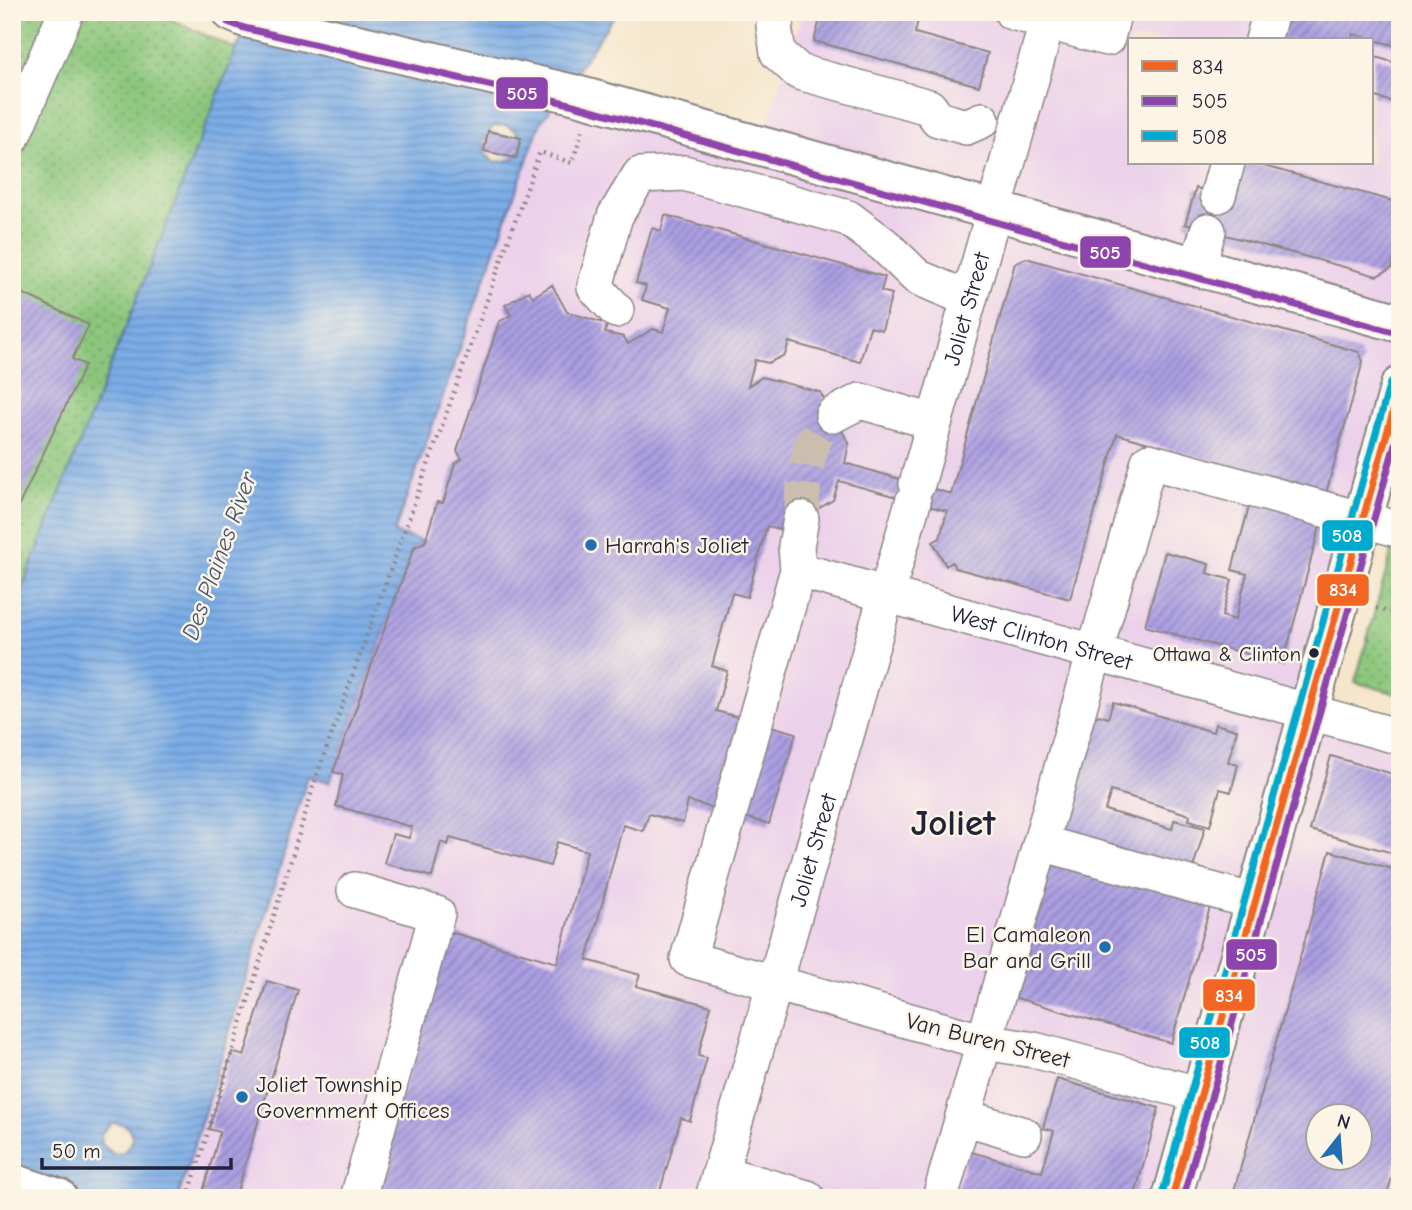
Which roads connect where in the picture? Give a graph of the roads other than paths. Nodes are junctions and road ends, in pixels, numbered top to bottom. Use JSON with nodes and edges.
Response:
{"nodes":[{"id":1,"x":66,"y":12,"type":"edge"},
{"id":2,"x":779,"y":12,"type":"edge"},
{"id":3,"x":1012,"y":12,"type":"edge"},
{"id":4,"x":1271,"y":12,"type":"edge"},
{"id":5,"x":239,"y":15,"type":"edge"},
{"id":6,"x":1048,"y":17,"type":"edge"},
{"id":7,"x":1104,"y":23,"type":"edge"},
{"id":8,"x":1264,"y":38,"type":"edge"},
{"id":9,"x":1017,"y":131,"type":"junction"},
{"id":10,"x":12,"y":136,"type":"edge"},
{"id":11,"x":993,"y":212,"type":"junction"},
{"id":12,"x":1208,"y":231,"type":"dead end"},
{"id":13,"x":1197,"y":268,"type":"junction"},
{"id":14,"x":969,"y":299,"type":"junction"},
{"id":15,"x":616,"y":310,"type":"dead end"},
{"id":16,"x":1400,"y":323,"type":"edge"},
{"id":17,"x":1400,"y":386,"type":"edge"},
{"id":18,"x":833,"y":415,"type":"tunnel mouth"},
{"id":19,"x":934,"y":422,"type":"junction"},
{"id":20,"x":801,"y":519,"type":"tunnel mouth"},
{"id":21,"x":1363,"y":520,"type":"junction"},
{"id":22,"x":1400,"y":530,"type":"edge"},
{"id":23,"x":798,"y":570,"type":"junction"},
{"id":24,"x":885,"y":595,"type":"junction"},
{"id":25,"x":1094,"y":654,"type":"junction"},
{"id":26,"x":1309,"y":712,"type":"junction"},
{"id":27,"x":1400,"y":737,"type":"edge"},
{"id":28,"x":1041,"y":843,"type":"junction"},
{"id":29,"x":355,"y":890,"type":"dead end"},
{"id":30,"x":1255,"y":902,"type":"junction"},
{"id":31,"x":775,"y":983,"type":"junction"},
{"id":32,"x":985,"y":1042,"type":"junction"},
{"id":33,"x":1201,"y":1095,"type":"junction"},
{"id":34,"x":963,"y":1117,"type":"junction"},
{"id":35,"x":1024,"y":1135,"type":"dead end"},
{"id":36,"x":12,"y":1183,"type":"edge"},
{"id":37,"x":716,"y":1186,"type":"edge"},
{"id":38,"x":58,"y":1198,"type":"edge"},
{"id":39,"x":358,"y":1198,"type":"edge"},
{"id":40,"x":807,"y":1198,"type":"edge"},
{"id":41,"x":940,"y":1198,"type":"edge"},
{"id":42,"x":1172,"y":1198,"type":"edge"}],
"edges":[{"from":1,"to":10,"type":"street"},
{"from":2,"to":9,"type":"street"},
{"from":3,"to":6,"type":"street"},
{"from":4,"to":8,"type":"street"},
{"from":5,"to":11,"type":"main road"},
{"from":6,"to":7,"type":"street"},
{"from":6,"to":9,"type":"street","name":"Joliet Street"},
{"from":9,"to":11,"type":"street","name":"Joliet Street"},
{"from":11,"to":13,"type":"main road"},
{"from":11,"to":14,"type":"street","name":"Joliet Street"},
{"from":12,"to":13,"type":"street"},
{"from":13,"to":16,"type":"main road"},
{"from":14,"to":15,"type":"street"},
{"from":14,"to":19,"type":"street","name":"Joliet Street"},
{"from":17,"to":21,"type":"main road"},
{"from":18,"to":19,"type":"street"},
{"from":19,"to":24,"type":"street","name":"Joliet Street"},
{"from":20,"to":23,"type":"street"},
{"from":21,"to":22,"type":"street"},
{"from":21,"to":25,"type":"street"},
{"from":21,"to":26,"type":"main road"},
{"from":23,"to":24,"type":"street","name":"West Clinton Street"},
{"from":23,"to":31,"type":"street","name":"Van Buren Street"},
{"from":24,"to":25,"type":"street","name":"West Clinton Street"},
{"from":24,"to":31,"type":"street","name":"Joliet Street"},
{"from":25,"to":26,"type":"street","name":"West Clinton Street"},
{"from":25,"to":28,"type":"street"},
{"from":26,"to":27,"type":"street","name":"West Clinton Street"},
{"from":26,"to":30,"type":"main road"},
{"from":28,"to":30,"type":"street"},
{"from":28,"to":32,"type":"street"},
{"from":29,"to":39,"type":"street"},
{"from":30,"to":33,"type":"main road"},
{"from":31,"to":32,"type":"street","name":"Van Buren Street"},
{"from":31,"to":37,"type":"street","name":"Joliet Street"},
{"from":32,"to":33,"type":"street","name":"Van Buren Street"},
{"from":32,"to":34,"type":"street"},
{"from":33,"to":42,"type":"main road"},
{"from":34,"to":35,"type":"street"},
{"from":34,"to":41,"type":"street"},
{"from":36,"to":38,"type":"main road"},
{"from":37,"to":40,"type":"street"}]}
